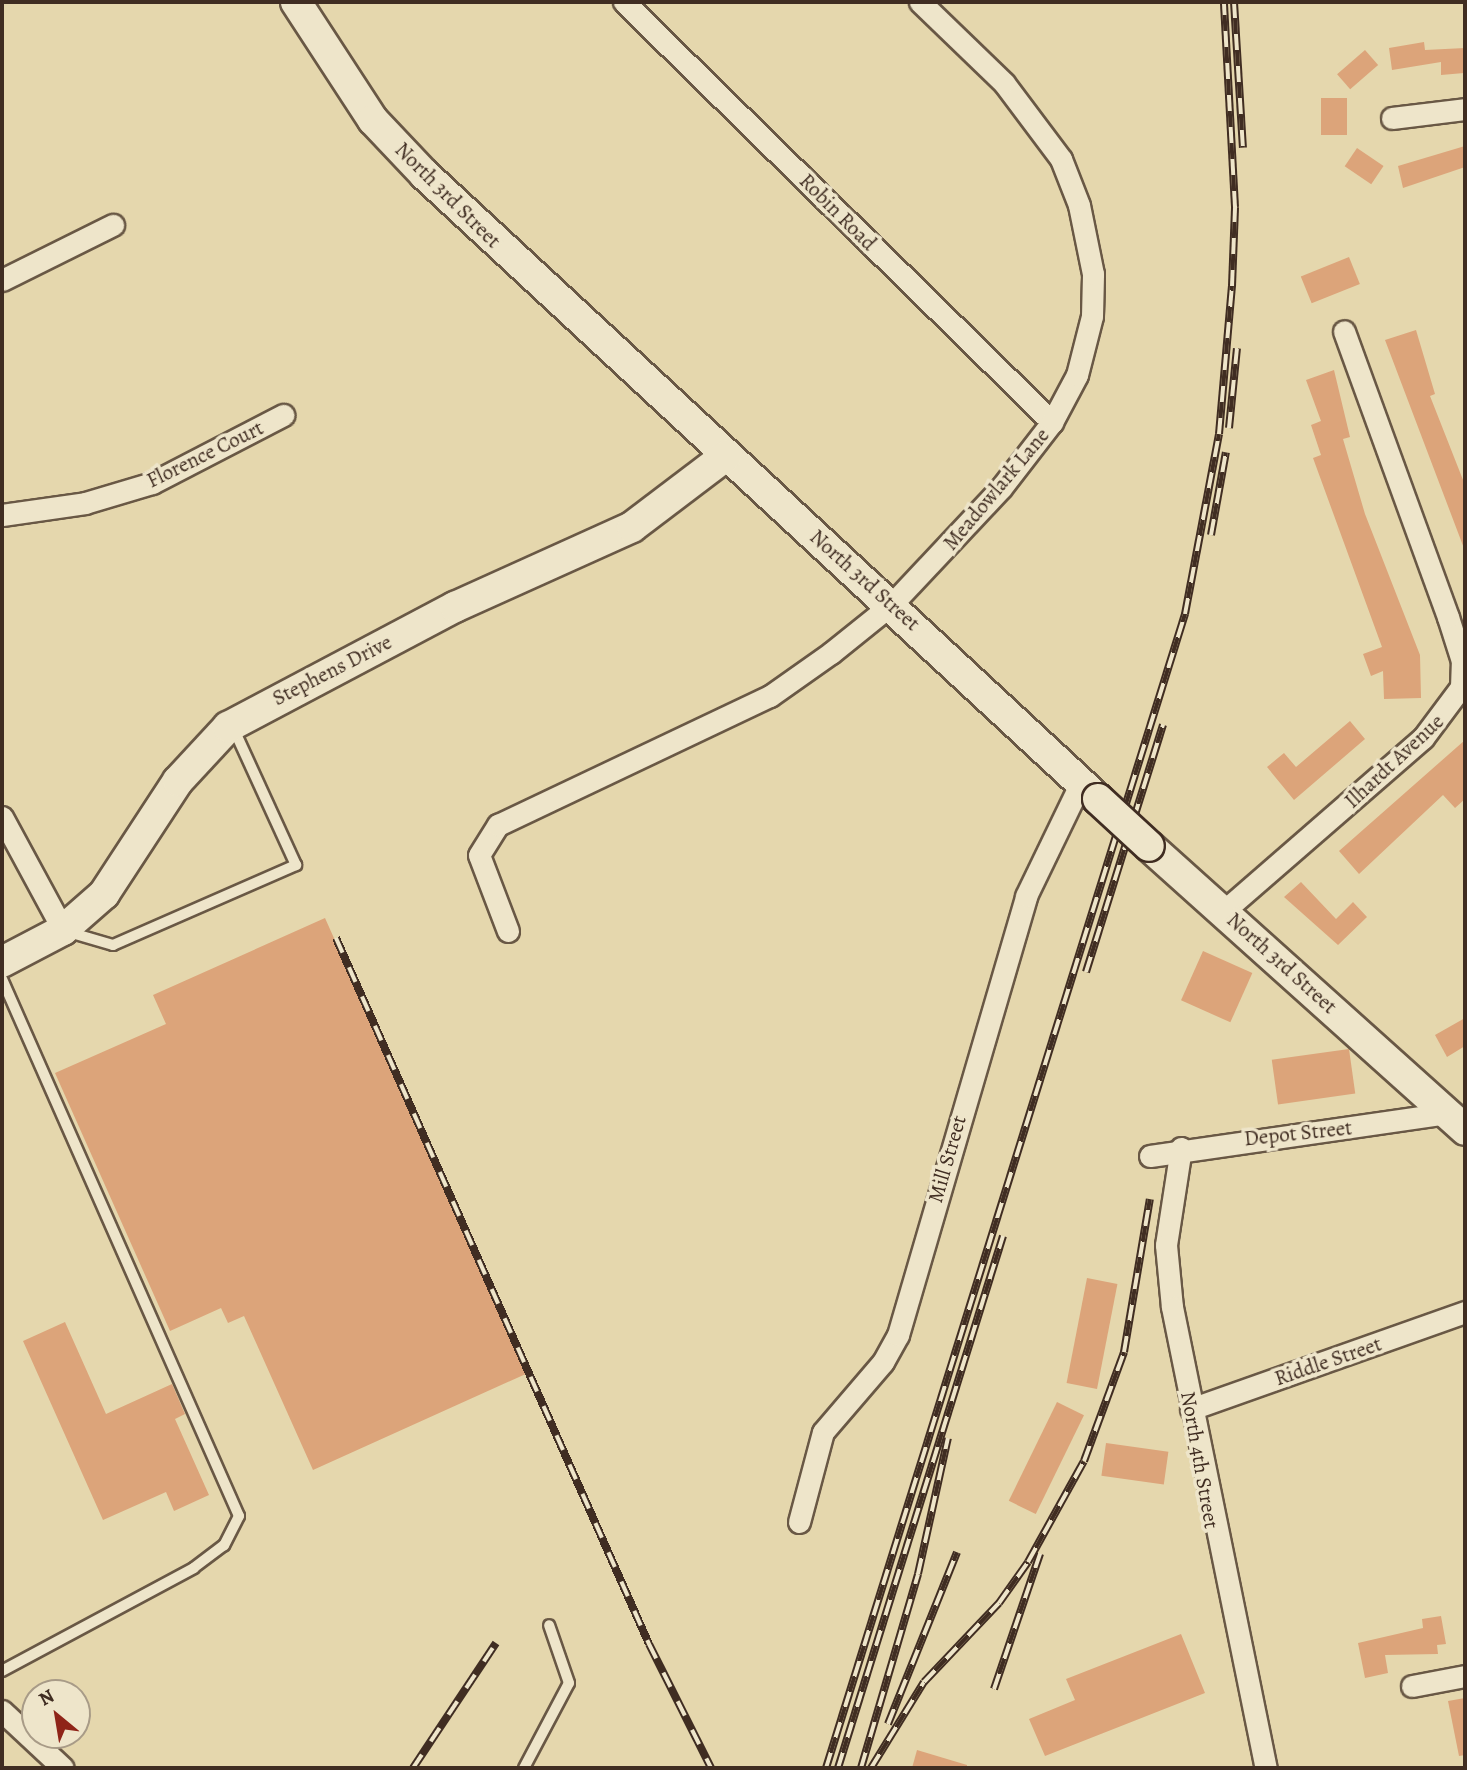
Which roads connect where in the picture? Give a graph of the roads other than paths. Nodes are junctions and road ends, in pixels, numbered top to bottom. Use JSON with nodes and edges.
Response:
{"nodes":[{"id":1,"x":296,"y":2,"type":"edge"},
{"id":2,"x":624,"y":2,"type":"edge"},
{"id":3,"x":932,"y":6,"type":"edge"},
{"id":4,"x":1465,"y":109,"type":"edge"},
{"id":5,"x":1392,"y":118,"type":"dead end"},
{"id":6,"x":113,"y":225,"type":"dead end"},
{"id":7,"x":2,"y":280,"type":"edge"},
{"id":8,"x":1343,"y":331,"type":"dead end"},
{"id":9,"x":283,"y":415,"type":"dead end"},
{"id":10,"x":1052,"y":422,"type":"junction"},
{"id":11,"x":727,"y":455,"type":"junction"},
{"id":12,"x":2,"y":515,"type":"edge"},
{"id":13,"x":892,"y":604,"type":"junction"},
{"id":14,"x":232,"y":724,"type":"junction"},
{"id":15,"x":1089,"y":791,"type":"junction"},
{"id":16,"x":2,"y":817,"type":"edge"},
{"id":17,"x":1225,"y":910,"type":"junction"},
{"id":18,"x":63,"y":930,"type":"junction"},
{"id":19,"x":508,"y":931,"type":"dead end"},
{"id":20,"x":2,"y":962,"type":"edge"},
{"id":21,"x":2,"y":979,"type":"edge"},
{"id":22,"x":1456,"y":1122,"type":"edge"},
{"id":23,"x":1181,"y":1149,"type":"junction"},
{"id":24,"x":1150,"y":1156,"type":"dead end"},
{"id":25,"x":1465,"y":1312,"type":"edge"},
{"id":26,"x":1191,"y":1409,"type":"junction"},
{"id":27,"x":799,"y":1522,"type":"dead end"},
{"id":28,"x":549,"y":1625,"type":"dead end"},
{"id":29,"x":4,"y":1666,"type":"edge"},
{"id":30,"x":1465,"y":1676,"type":"edge"},
{"id":31,"x":1412,"y":1686,"type":"dead end"},
{"id":32,"x":2,"y":1711,"type":"edge"},
{"id":33,"x":63,"y":1768,"type":"edge"},
{"id":34,"x":524,"y":1768,"type":"edge"},
{"id":35,"x":1266,"y":1768,"type":"edge"}],
"edges":[{"from":1,"to":11,"type":"main road","name":"North 3rd Street"},
{"from":2,"to":10,"type":"street","name":"Robin Road"},
{"from":3,"to":10,"type":"street","name":"Meadowlark Lane"},
{"from":4,"to":5,"type":"street"},
{"from":6,"to":7,"type":"street"},
{"from":8,"to":17,"type":"street","name":"Ilhardt Avenue"},
{"from":9,"to":12,"type":"street","name":"Florence Court"},
{"from":10,"to":13,"type":"street","name":"Meadowlark Lane"},
{"from":11,"to":13,"type":"main road","name":"North 3rd Street"},
{"from":11,"to":14,"type":"main road","name":"Stephens Drive"},
{"from":13,"to":15,"type":"main road","name":"North 3rd Street"},
{"from":13,"to":19,"type":"street","name":"Meadowlark Lane"},
{"from":14,"to":18,"type":"main road","name":"Stephens Drive"},
{"from":14,"to":18,"type":"lane"},
{"from":15,"to":17,"type":"main road","name":"North 3rd Street","bridge":true},
{"from":15,"to":27,"type":"street","name":"Mill Street"},
{"from":16,"to":18,"type":"street"},
{"from":17,"to":22,"type":"main road","name":"North 3rd Street"},
{"from":18,"to":20,"type":"main road","name":"Stephens Drive"},
{"from":21,"to":29,"type":"lane"},
{"from":22,"to":23,"type":"street","name":"Depot Street"},
{"from":23,"to":24,"type":"street","name":"Depot Street"},
{"from":23,"to":26,"type":"street","name":"North 4th Street"},
{"from":25,"to":26,"type":"street","name":"Riddle Street"},
{"from":26,"to":35,"type":"street","name":"North 4th Street"},
{"from":28,"to":34,"type":"lane"},
{"from":30,"to":31,"type":"street"},
{"from":32,"to":33,"type":"street"}]}
